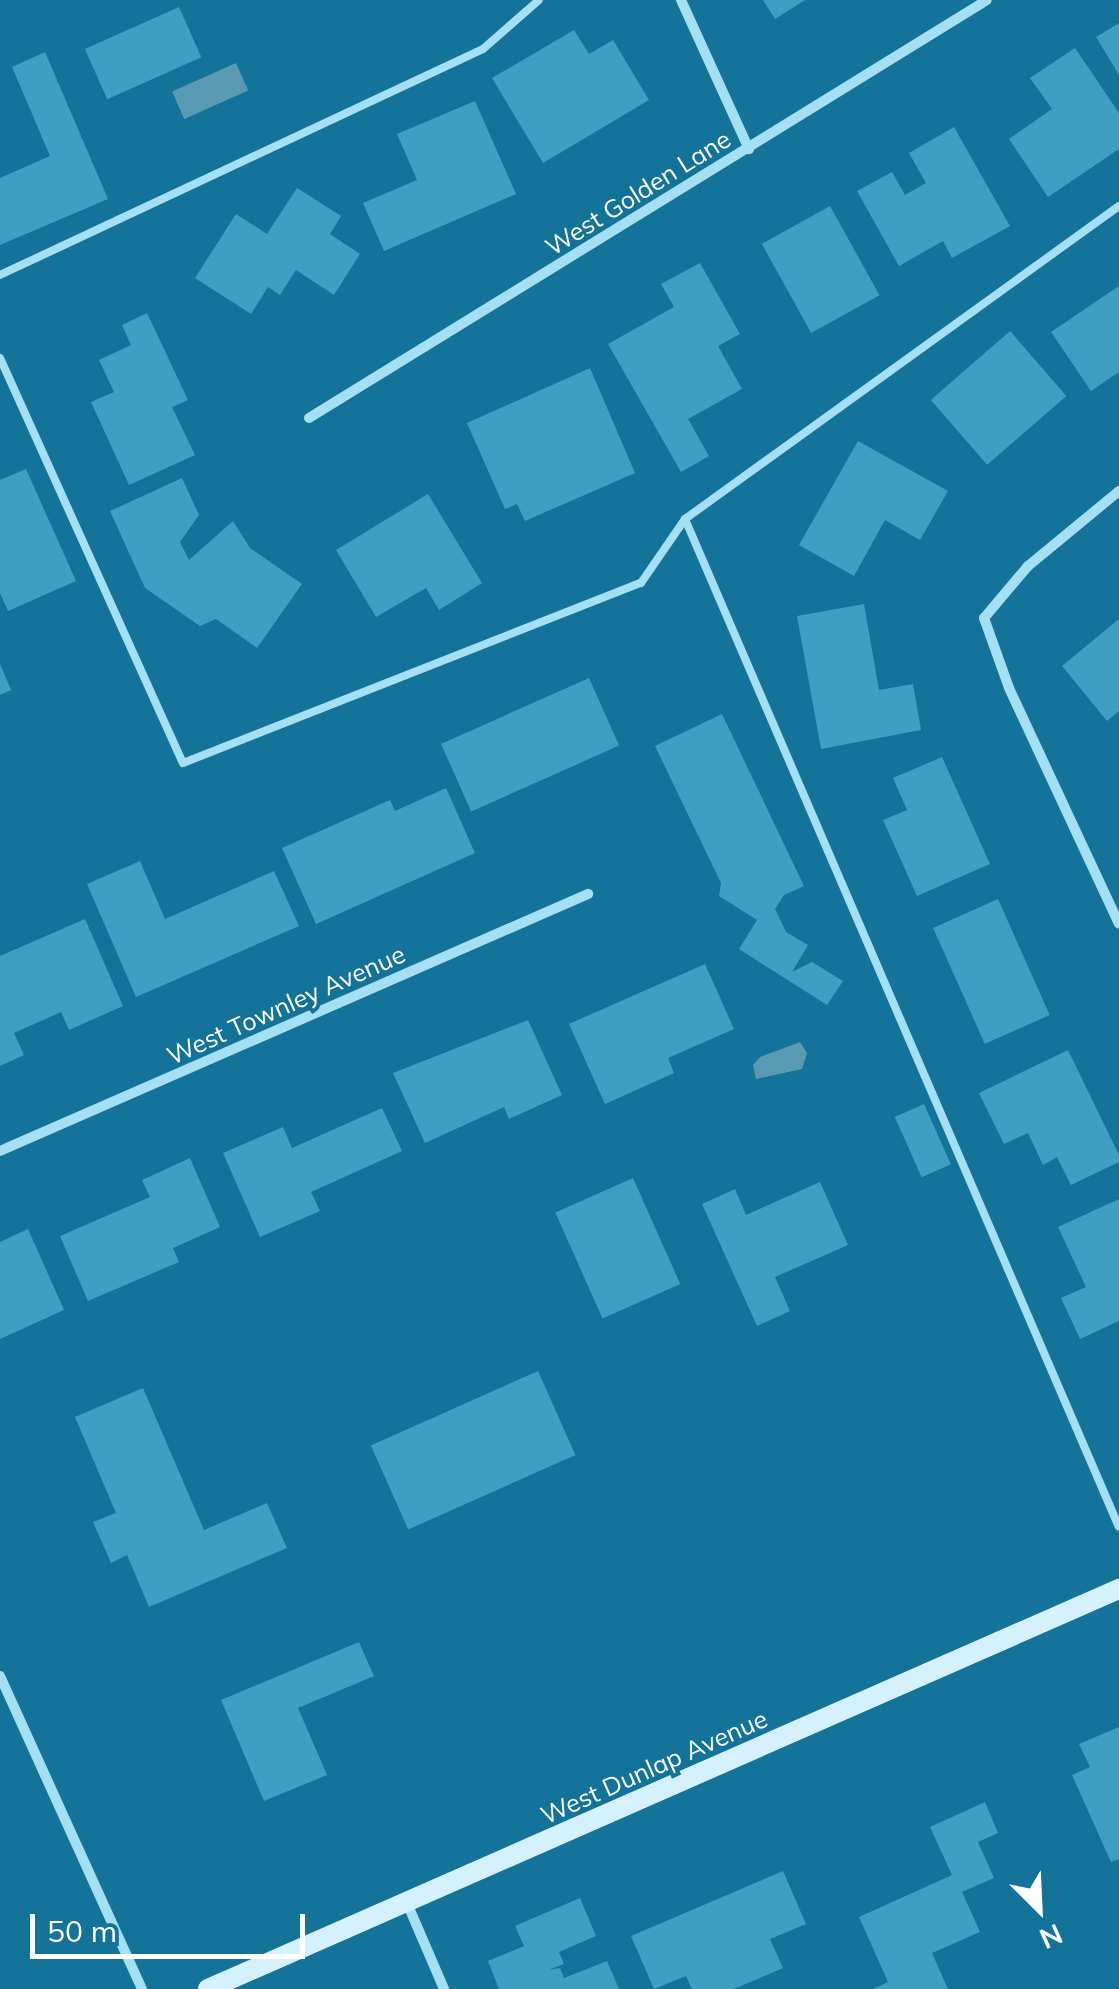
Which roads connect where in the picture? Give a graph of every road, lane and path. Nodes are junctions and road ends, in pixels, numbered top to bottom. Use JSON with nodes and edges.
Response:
{"nodes":[{"id":1,"x":539,"y":0,"type":"edge"},
{"id":2,"x":681,"y":0,"type":"edge"},
{"id":3,"x":987,"y":0,"type":"edge"},
{"id":4,"x":749,"y":149,"type":"junction"},
{"id":5,"x":1119,"y":206,"type":"edge"},
{"id":6,"x":0,"y":276,"type":"edge"},
{"id":7,"x":0,"y":358,"type":"edge"},
{"id":8,"x":309,"y":418,"type":"dead end"},
{"id":9,"x":1119,"y":492,"type":"edge"},
{"id":10,"x":685,"y":519,"type":"junction"},
{"id":11,"x":588,"y":894,"type":"dead end"},
{"id":12,"x":1119,"y":924,"type":"edge"},
{"id":13,"x":0,"y":1151,"type":"edge"},
{"id":14,"x":1119,"y":1527,"type":"edge"},
{"id":15,"x":1119,"y":1588,"type":"edge"},
{"id":16,"x":0,"y":1676,"type":"edge"},
{"id":17,"x":407,"y":1903,"type":"junction"},
{"id":18,"x":142,"y":1989,"type":"edge"},
{"id":19,"x":208,"y":1989,"type":"edge"},
{"id":20,"x":444,"y":1989,"type":"edge"}],
"edges":[{"from":1,"to":6,"type":"lane"},
{"from":2,"to":4,"type":"street"},
{"from":3,"to":4,"type":"street","name":"West Golden Lane"},
{"from":4,"to":8,"type":"street","name":"West Golden Lane"},
{"from":5,"to":10,"type":"lane"},
{"from":7,"to":10,"type":"lane"},
{"from":9,"to":12,"type":"street"},
{"from":10,"to":14,"type":"lane"},
{"from":11,"to":13,"type":"street","name":"West Townley Avenue"},
{"from":15,"to":17,"type":"main road","name":"West Dunlap Avenue"},
{"from":16,"to":18,"type":"street"},
{"from":17,"to":19,"type":"main road","name":"West Dunlap Avenue"},
{"from":17,"to":20,"type":"street"}]}
